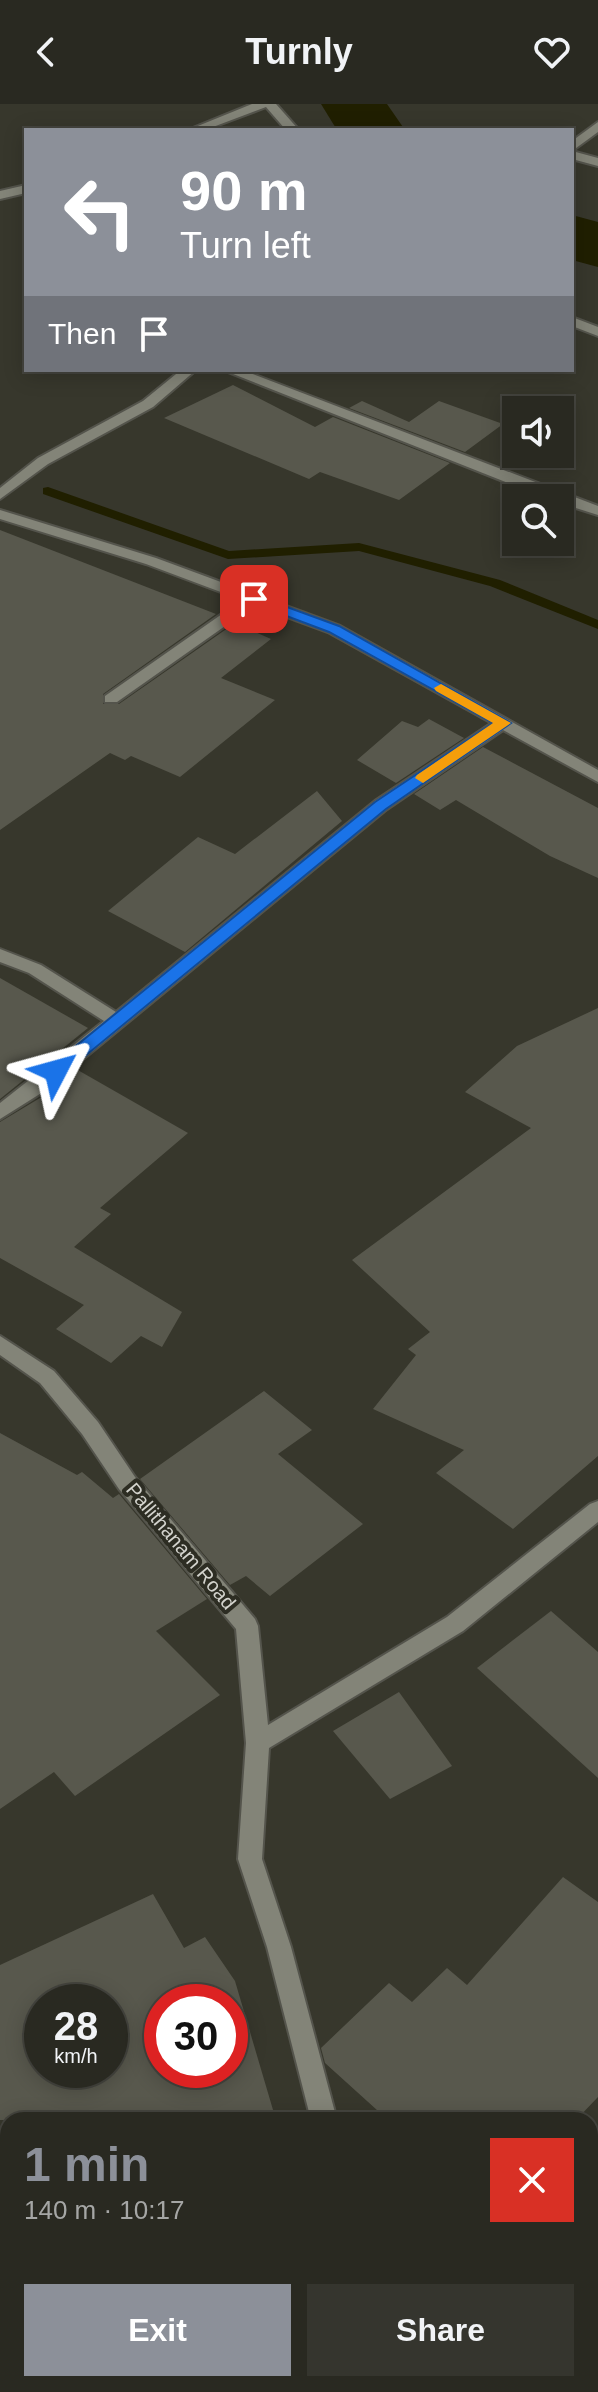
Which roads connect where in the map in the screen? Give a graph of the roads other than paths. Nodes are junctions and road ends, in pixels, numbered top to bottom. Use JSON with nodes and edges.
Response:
{"nodes":[{"id":1,"x":263,"y":104,"type":"edge"},
{"id":2,"x":270,"y":104,"type":"edge"},
{"id":3,"x":598,"y":126,"type":"edge"},
{"id":4,"x":199,"y":128,"type":"edge"},
{"id":5,"x":291,"y":128,"type":"edge"},
{"id":6,"x":574,"y":145,"type":"edge"},
{"id":7,"x":574,"y":156,"type":"edge"},
{"id":8,"x":598,"y":162,"type":"edge"},
{"id":9,"x":24,"y":189,"type":"edge"},
{"id":10,"x":0,"y":195,"type":"edge"},
{"id":11,"x":574,"y":322,"type":"edge"},
{"id":12,"x":598,"y":332,"type":"edge"},
{"id":13,"x":187,"y":372,"type":"edge"},
{"id":14,"x":235,"y":372,"type":"edge"},
{"id":15,"x":524,"y":484,"type":"edge"},
{"id":16,"x":0,"y":495,"type":"edge"},
{"id":17,"x":574,"y":503,"type":"edge"},
{"id":18,"x":598,"y":511,"type":"edge"},
{"id":19,"x":0,"y":514,"type":"edge"},
{"id":20,"x":254,"y":599,"type":"junction"},
{"id":21,"x":111,"y":699,"type":"dead end"},
{"id":22,"x":503,"y":723,"type":"junction"},
{"id":23,"x":598,"y":777,"type":"edge"},
{"id":24,"x":0,"y":955,"type":"edge"},
{"id":25,"x":117,"y":1021,"type":"junction"},
{"id":26,"x":0,"y":1112,"type":"edge"},
{"id":27,"x":0,"y":1344,"type":"edge"},
{"id":28,"x":598,"y":1510,"type":"edge"},
{"id":29,"x":258,"y":1743,"type":"junction"},
{"id":30,"x":322,"y":2112,"type":"edge"}],
"edges":[{"from":1,"to":4,"type":"street"},
{"from":2,"to":5,"type":"street"},
{"from":3,"to":6,"type":"street"},
{"from":7,"to":8,"type":"street"},
{"from":9,"to":10,"type":"street"},
{"from":11,"to":12,"type":"street"},
{"from":13,"to":16,"type":"street"},
{"from":14,"to":15,"type":"street"},
{"from":17,"to":18,"type":"street"},
{"from":19,"to":20,"type":"street"},
{"from":20,"to":21,"type":"street"},
{"from":20,"to":22,"type":"street"},
{"from":22,"to":23,"type":"street"},
{"from":22,"to":25,"type":"street"},
{"from":24,"to":25,"type":"street"},
{"from":25,"to":26,"type":"street"},
{"from":27,"to":29,"type":"street","name":"Pallithanam Road"},
{"from":28,"to":29,"type":"street"},
{"from":29,"to":30,"type":"street","name":"Pallithanam Road"}]}
